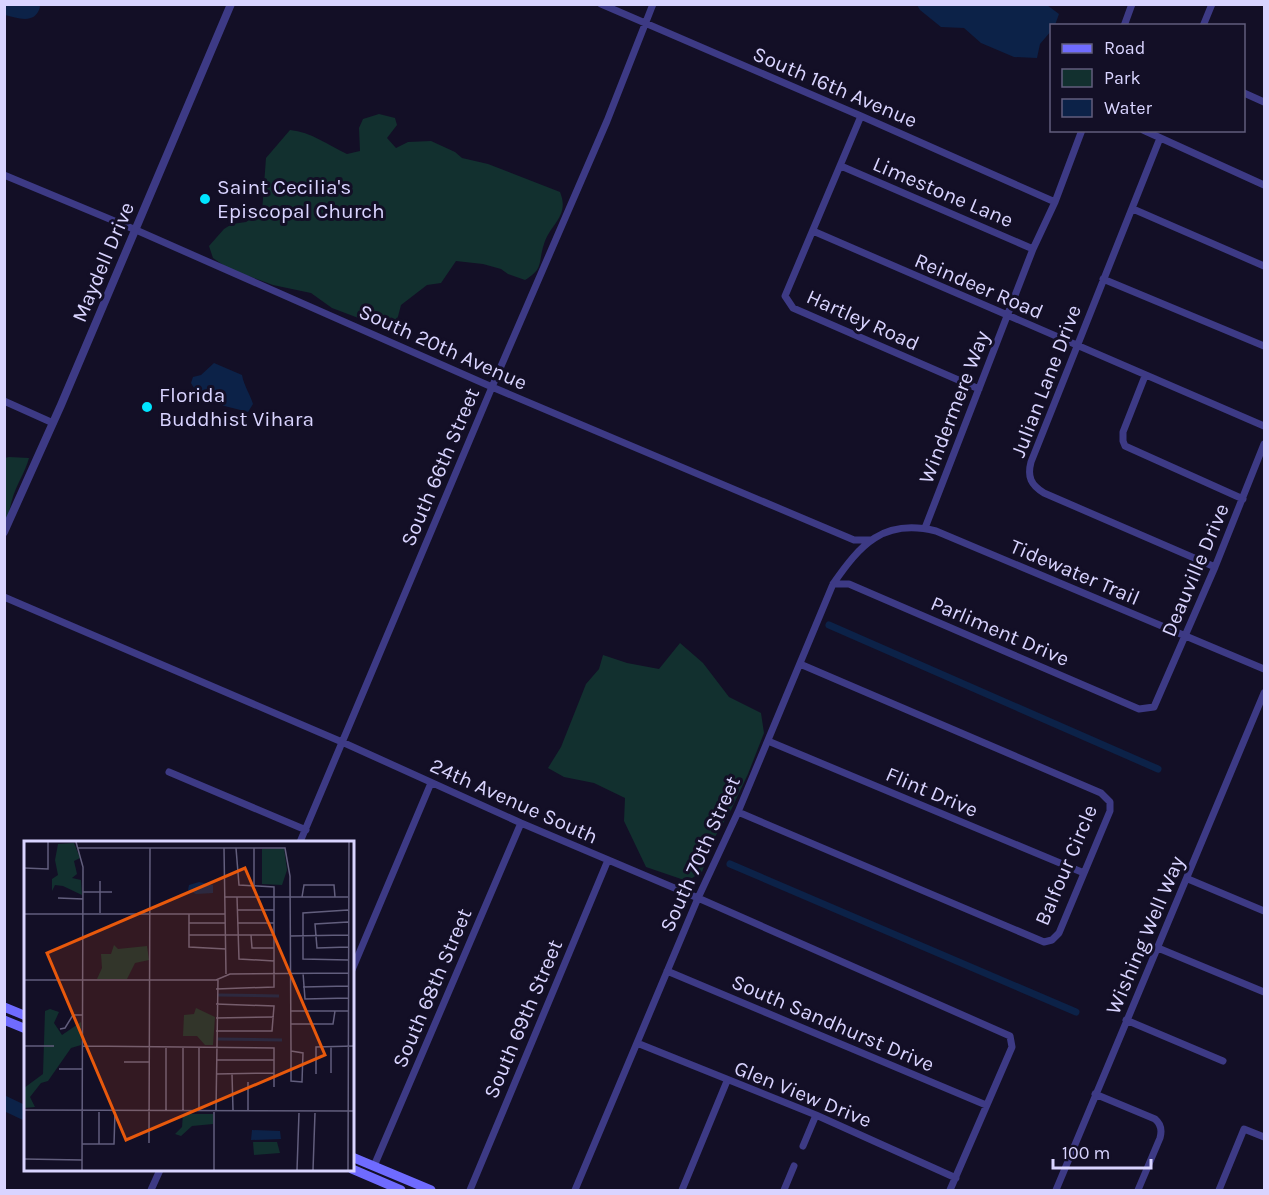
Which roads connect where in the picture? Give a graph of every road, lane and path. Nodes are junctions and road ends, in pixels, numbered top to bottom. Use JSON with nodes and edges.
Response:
{"nodes":[{"id":1,"x":231,"y":4,"type":"edge"},
{"id":2,"x":601,"y":4,"type":"edge"},
{"id":3,"x":653,"y":4,"type":"edge"},
{"id":4,"x":1132,"y":4,"type":"edge"},
{"id":5,"x":1212,"y":4,"type":"edge"},
{"id":6,"x":645,"y":23,"type":"junction"},
{"id":7,"x":1125,"y":24,"type":"edge"},
{"id":8,"x":1204,"y":24,"type":"edge"},
{"id":9,"x":1245,"y":93,"type":"edge"},
{"id":10,"x":1264,"y":102,"type":"edge"},
{"id":11,"x":861,"y":116,"type":"junction"},
{"id":12,"x":1081,"y":132,"type":"edge"},
{"id":13,"x":1147,"y":132,"type":"edge"},
{"id":14,"x":1160,"y":138,"type":"junction"},
{"id":15,"x":841,"y":166,"type":"junction"},
{"id":16,"x":4,"y":175,"type":"edge"},
{"id":17,"x":1264,"y":185,"type":"edge"},
{"id":18,"x":1055,"y":202,"type":"junction"},
{"id":19,"x":1133,"y":208,"type":"junction"},
{"id":20,"x":136,"y":231,"type":"junction"},
{"id":21,"x":813,"y":231,"type":"junction"},
{"id":22,"x":1033,"y":249,"type":"junction"},
{"id":23,"x":1264,"y":266,"type":"edge"},
{"id":24,"x":1103,"y":279,"type":"junction"},
{"id":25,"x":1007,"y":316,"type":"junction"},
{"id":26,"x":1077,"y":346,"type":"junction"},
{"id":27,"x":1264,"y":346,"type":"edge"},
{"id":28,"x":1145,"y":376,"type":"junction"},
{"id":29,"x":492,"y":387,"type":"junction"},
{"id":30,"x":979,"y":389,"type":"junction"},
{"id":31,"x":4,"y":401,"type":"edge"},
{"id":32,"x":53,"y":423,"type":"junction"},
{"id":33,"x":1264,"y":426,"type":"edge"},
{"id":34,"x":1264,"y":444,"type":"edge"},
{"id":35,"x":1243,"y":499,"type":"junction"},
{"id":36,"x":925,"y":528,"type":"junction"},
{"id":37,"x":4,"y":532,"type":"edge"},
{"id":38,"x":870,"y":540,"type":"junction"},
{"id":39,"x":1215,"y":567,"type":"junction"},
{"id":40,"x":833,"y":584,"type":"junction"},
{"id":41,"x":4,"y":597,"type":"edge"},
{"id":42,"x":1185,"y":636,"type":"junction"},
{"id":43,"x":800,"y":664,"type":"junction"},
{"id":44,"x":1264,"y":669,"type":"edge"},
{"id":45,"x":1264,"y":693,"type":"edge"},
{"id":46,"x":1154,"y":707,"type":"joint"},
{"id":47,"x":768,"y":741,"type":"junction"},
{"id":48,"x":342,"y":742,"type":"junction"},
{"id":49,"x":169,"y":772,"type":"dead end"},
{"id":50,"x":431,"y":783,"type":"junction"},
{"id":51,"x":738,"y":812,"type":"junction"},
{"id":52,"x":520,"y":824,"type":"junction"},
{"id":53,"x":306,"y":830,"type":"junction"},
{"id":54,"x":301,"y":841,"type":"edge"},
{"id":55,"x":608,"y":860,"type":"junction"},
{"id":56,"x":1084,"y":873,"type":"junction"},
{"id":57,"x":1188,"y":879,"type":"junction"},
{"id":58,"x":698,"y":898,"type":"junction"},
{"id":59,"x":1264,"y":911,"type":"edge"},
{"id":60,"x":1158,"y":948,"type":"junction"},
{"id":61,"x":354,"y":965,"type":"edge"},
{"id":62,"x":668,"y":971,"type":"junction"},
{"id":63,"x":1264,"y":992,"type":"edge"},
{"id":64,"x":4,"y":1007,"type":"edge"},
{"id":65,"x":24,"y":1015,"type":"edge"},
{"id":66,"x":4,"y":1020,"type":"edge"},
{"id":67,"x":1126,"y":1020,"type":"junction"},
{"id":68,"x":24,"y":1028,"type":"edge"},
{"id":69,"x":637,"y":1043,"type":"junction"},
{"id":70,"x":1223,"y":1061,"type":"dead end"},
{"id":71,"x":728,"y":1081,"type":"junction"},
{"id":72,"x":1095,"y":1094,"type":"junction"},
{"id":73,"x":986,"y":1105,"type":"junction"},
{"id":74,"x":816,"y":1115,"type":"junction"},
{"id":75,"x":1264,"y":1137,"type":"edge"},
{"id":76,"x":803,"y":1146,"type":"dead end"},
{"id":77,"x":354,"y":1158,"type":"edge"},
{"id":78,"x":374,"y":1166,"type":"junction"},
{"id":79,"x":794,"y":1166,"type":"dead end"},
{"id":80,"x":354,"y":1170,"type":"edge"},
{"id":81,"x":160,"y":1171,"type":"edge"},
{"id":82,"x":956,"y":1178,"type":"junction"},
{"id":83,"x":151,"y":1191,"type":"edge"},
{"id":84,"x":402,"y":1191,"type":"edge"},
{"id":85,"x":431,"y":1191,"type":"edge"},
{"id":86,"x":470,"y":1191,"type":"edge"},
{"id":87,"x":575,"y":1191,"type":"edge"},
{"id":88,"x":682,"y":1191,"type":"edge"},
{"id":89,"x":784,"y":1191,"type":"edge"},
{"id":90,"x":950,"y":1191,"type":"edge"},
{"id":91,"x":1056,"y":1191,"type":"edge"},
{"id":92,"x":1138,"y":1191,"type":"edge"},
{"id":93,"x":1219,"y":1191,"type":"edge"}],
"edges":[{"from":1,"to":20,"type":"street","name":"Maydell Drive"},
{"from":2,"to":6,"type":"street","name":"South 16th Avenue"},
{"from":3,"to":6,"type":"street","name":"South 66th Street"},
{"from":4,"to":7,"type":"street"},
{"from":5,"to":8,"type":"street"},
{"from":6,"to":11,"type":"street","name":"South 16th Avenue"},
{"from":6,"to":29,"type":"street","name":"South 66th Street"},
{"from":9,"to":10,"type":"street"},
{"from":11,"to":15,"type":"street","name":"Hartley Road"},
{"from":11,"to":18,"type":"street","name":"South 16th Avenue"},
{"from":12,"to":18,"type":"street","name":"Windermere Way"},
{"from":13,"to":14,"type":"street"},
{"from":14,"to":17,"type":"street"},
{"from":14,"to":19,"type":"street","name":"Julian Lane Drive"},
{"from":15,"to":21,"type":"street","name":"Hartley Road"},
{"from":15,"to":22,"type":"street","name":"Limestone Lane"},
{"from":16,"to":20,"type":"street","name":"South 20th Avenue"},
{"from":18,"to":22,"type":"street","name":"Windermere Way"},
{"from":19,"to":23,"type":"street"},
{"from":19,"to":24,"type":"street","name":"Julian Lane Drive"},
{"from":20,"to":29,"type":"street","name":"South 20th Avenue"},
{"from":20,"to":32,"type":"street","name":"Maydell Drive"},
{"from":21,"to":25,"type":"street","name":"Reindeer Road"},
{"from":21,"to":30,"type":"street","name":"Hartley Road"},
{"from":22,"to":25,"type":"street","name":"Windermere Way"},
{"from":24,"to":26,"type":"street","name":"Julian Lane Drive"},
{"from":24,"to":27,"type":"street"},
{"from":25,"to":26,"type":"street","name":"Reindeer Road"},
{"from":25,"to":30,"type":"street","name":"Windermere Way"},
{"from":26,"to":28,"type":"street","name":"Reindeer Road"},
{"from":26,"to":39,"type":"street","name":"Julian Lane Drive"},
{"from":28,"to":33,"type":"street","name":"Reindeer Road"},
{"from":28,"to":35,"type":"street"},
{"from":29,"to":38,"type":"street","name":"South 20th Avenue"},
{"from":29,"to":48,"type":"street","name":"South 66th Street"},
{"from":30,"to":36,"type":"street","name":"Windermere Way"},
{"from":31,"to":32,"type":"street"},
{"from":32,"to":37,"type":"street","name":"Maydell Drive"},
{"from":34,"to":35,"type":"street","name":"Deauville Drive"},
{"from":35,"to":39,"type":"street","name":"Deauville Drive"},
{"from":36,"to":38,"type":"street","name":"Tidewater Trail"},
{"from":36,"to":42,"type":"street","name":"Tidewater Trail"},
{"from":38,"to":40,"type":"street","name":"South 70th Street"},
{"from":39,"to":42,"type":"street","name":"Deauville Drive"},
{"from":40,"to":43,"type":"street","name":"South 70th Street"},
{"from":40,"to":46,"type":"street","name":"Parliment Drive"},
{"from":41,"to":48,"type":"street","name":"24th Avenue South"},
{"from":42,"to":44,"type":"street","name":"Tidewater Trail"},
{"from":42,"to":46,"type":"street","name":"Deauville Drive"},
{"from":43,"to":47,"type":"street","name":"South 70th Street"},
{"from":43,"to":56,"type":"street","name":"Balfour Circle"},
{"from":45,"to":57,"type":"street","name":"Wishing Well Way"},
{"from":47,"to":51,"type":"street","name":"South 70th Street"},
{"from":47,"to":56,"type":"street","name":"Flint Drive"},
{"from":48,"to":50,"type":"street","name":"24th Avenue South"},
{"from":48,"to":53,"type":"street","name":"South 66th Street"},
{"from":49,"to":53,"type":"street"},
{"from":50,"to":52,"type":"street","name":"24th Avenue South"},
{"from":50,"to":61,"type":"street"},
{"from":51,"to":56,"type":"street","name":"Balfour Circle"},
{"from":51,"to":58,"type":"street","name":"South 70th Street"},
{"from":52,"to":55,"type":"street","name":"24th Avenue South"},
{"from":52,"to":78,"type":"street","name":"South 68th Street"},
{"from":53,"to":54,"type":"street","name":"South 66th Street"},
{"from":55,"to":58,"type":"street","name":"24th Avenue South"},
{"from":55,"to":86,"type":"street","name":"South 69th Street"},
{"from":57,"to":59,"type":"street"},
{"from":57,"to":60,"type":"street","name":"Wishing Well Way"},
{"from":58,"to":62,"type":"street","name":"South 70th Street"},
{"from":58,"to":73,"type":"street","name":"24th Avenue South"},
{"from":60,"to":63,"type":"street"},
{"from":60,"to":67,"type":"street","name":"Wishing Well Way"},
{"from":62,"to":69,"type":"street","name":"South 70th Street"},
{"from":62,"to":73,"type":"street","name":"South Sandhurst Drive"},
{"from":64,"to":65,"type":"main road"},
{"from":66,"to":68,"type":"main road"},
{"from":67,"to":70,"type":"street"},
{"from":67,"to":72,"type":"street","name":"Wishing Well Way"},
{"from":69,"to":71,"type":"street","name":"Glen View Drive"},
{"from":69,"to":87,"type":"street","name":"South 70th Street"},
{"from":71,"to":74,"type":"street","name":"Glen View Drive"},
{"from":71,"to":88,"type":"street"},
{"from":72,"to":91,"type":"street","name":"Wishing Well Way"},
{"from":72,"to":92,"type":"street"},
{"from":73,"to":82,"type":"street"},
{"from":74,"to":76,"type":"street"},
{"from":74,"to":82,"type":"street","name":"Glen View Drive"},
{"from":75,"to":93,"type":"street"},
{"from":77,"to":78,"type":"main road"},
{"from":78,"to":85,"type":"main road"},
{"from":79,"to":89,"type":"street"},
{"from":80,"to":84,"type":"main road"},
{"from":81,"to":83,"type":"street"},
{"from":82,"to":90,"type":"street"}]}
